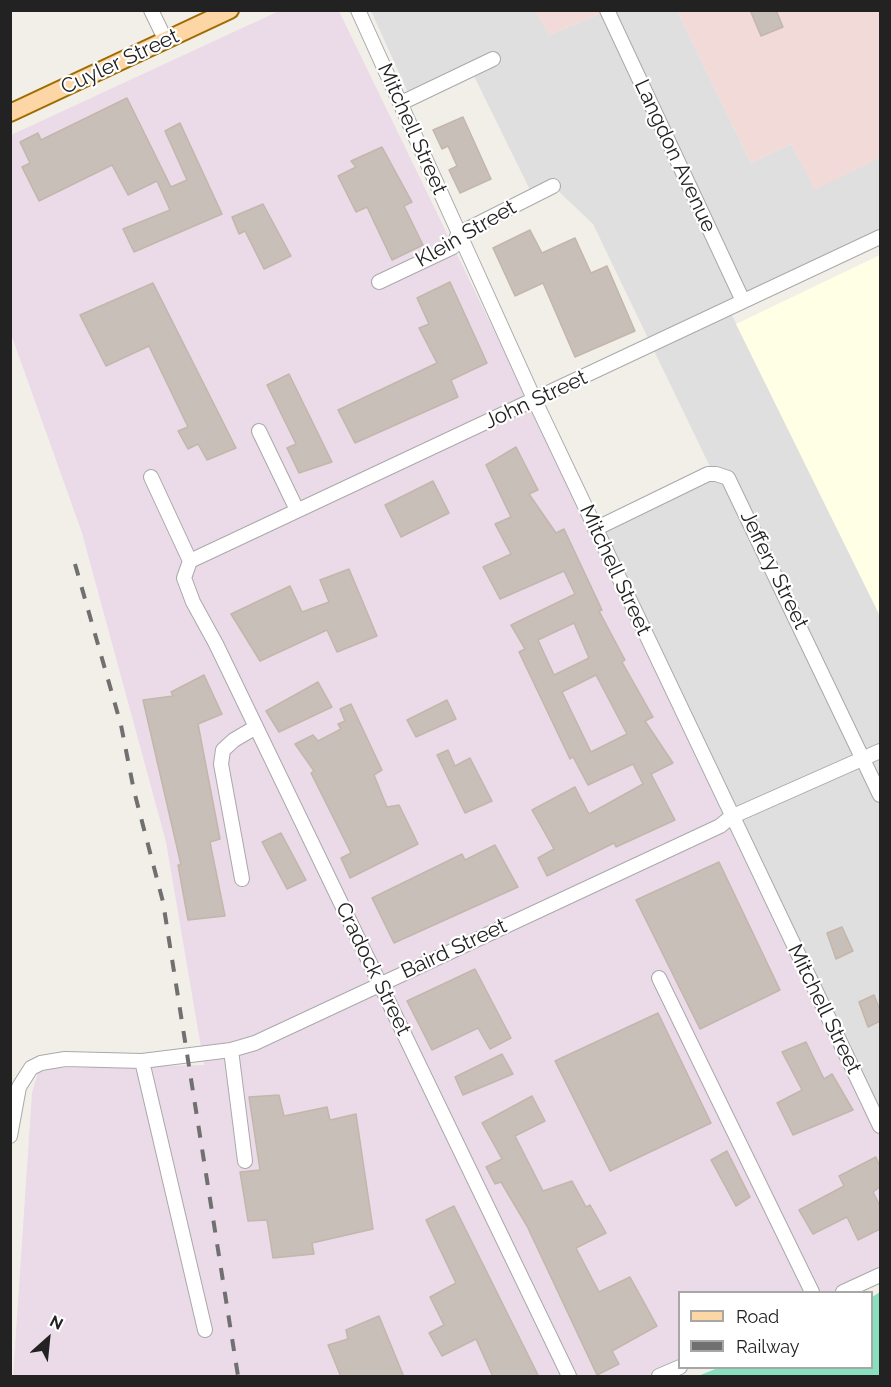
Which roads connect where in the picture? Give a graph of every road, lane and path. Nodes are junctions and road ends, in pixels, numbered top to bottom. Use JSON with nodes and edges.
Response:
{"nodes":[{"id":1,"x":151,"y":10,"type":"edge"},
{"id":2,"x":230,"y":10,"type":"edge"},
{"id":3,"x":358,"y":10,"type":"edge"},
{"id":4,"x":607,"y":10,"type":"edge"},
{"id":5,"x":166,"y":41,"type":"junction"},
{"id":6,"x":493,"y":59,"type":"dead end"},
{"id":7,"x":401,"y":103,"type":"junction"},
{"id":8,"x":10,"y":114,"type":"edge"},
{"id":9,"x":553,"y":186,"type":"dead end"},
{"id":10,"x":458,"y":234,"type":"junction"},
{"id":11,"x":880,"y":237,"type":"edge"},
{"id":12,"x":378,"y":282,"type":"dead end"},
{"id":13,"x":743,"y":301,"type":"junction"},
{"id":14,"x":535,"y":401,"type":"junction"},
{"id":15,"x":259,"y":430,"type":"dead end"},
{"id":16,"x":151,"y":477,"type":"dead end"},
{"id":17,"x":297,"y":510,"type":"junction"},
{"id":18,"x":595,"y":529,"type":"junction"},
{"id":19,"x":190,"y":561,"type":"junction"},
{"id":20,"x":256,"y":727,"type":"junction"},
{"id":21,"x":880,"y":751,"type":"edge"},
{"id":22,"x":864,"y":759,"type":"junction"},
{"id":23,"x":880,"y":795,"type":"edge"},
{"id":24,"x":731,"y":816,"type":"junction"},
{"id":25,"x":242,"y":879,"type":"dead end"},
{"id":26,"x":660,"y":978,"type":"dead end"},
{"id":27,"x":380,"y":983,"type":"junction"},
{"id":28,"x":231,"y":1050,"type":"junction"},
{"id":29,"x":142,"y":1061,"type":"junction"},
{"id":30,"x":880,"y":1126,"type":"edge"},
{"id":31,"x":10,"y":1136,"type":"edge"},
{"id":32,"x":245,"y":1161,"type":"dead end"},
{"id":33,"x":880,"y":1275,"type":"edge"},
{"id":34,"x":811,"y":1291,"type":"edge"},
{"id":35,"x":847,"y":1291,"type":"edge"},
{"id":36,"x":205,"y":1330,"type":"dead end"},
{"id":37,"x":678,"y":1368,"type":"edge"},
{"id":38,"x":569,"y":1377,"type":"edge"},
{"id":39,"x":659,"y":1377,"type":"edge"}],
"edges":[{"from":1,"to":5,"type":"street"},
{"from":2,"to":5,"type":"main road","name":"Cuyler Street"},
{"from":3,"to":7,"type":"street","name":"Mitchell Street"},
{"from":4,"to":13,"type":"street","name":"Langdon Avenue"},
{"from":5,"to":8,"type":"main road","name":"Cuyler Street"},
{"from":6,"to":7,"type":"street"},
{"from":7,"to":10,"type":"street","name":"Mitchell Street"},
{"from":9,"to":10,"type":"street","name":"Klein Street"},
{"from":10,"to":12,"type":"street","name":"Klein Street"},
{"from":10,"to":14,"type":"street","name":"Mitchell Street"},
{"from":11,"to":13,"type":"street","name":"John Street"},
{"from":13,"to":14,"type":"street","name":"John Street"},
{"from":14,"to":17,"type":"street","name":"John Street"},
{"from":14,"to":18,"type":"street","name":"Mitchell Street"},
{"from":15,"to":17,"type":"street"},
{"from":16,"to":19,"type":"street"},
{"from":17,"to":19,"type":"street","name":"John Street"},
{"from":18,"to":22,"type":"street","name":"Jeffery Street"},
{"from":18,"to":24,"type":"street","name":"Mitchell Street"},
{"from":19,"to":20,"type":"street","name":"Cradock Street"},
{"from":20,"to":25,"type":"street"},
{"from":20,"to":27,"type":"street","name":"Cradock Street"},
{"from":21,"to":22,"type":"street","name":"Baird Street"},
{"from":22,"to":23,"type":"street","name":"Jeffery Street"},
{"from":22,"to":24,"type":"street","name":"Baird Street"},
{"from":24,"to":27,"type":"street","name":"Baird Street"},
{"from":24,"to":30,"type":"street","name":"Mitchell Street"},
{"from":26,"to":34,"type":"street"},
{"from":27,"to":28,"type":"street","name":"Baird Street"},
{"from":27,"to":38,"type":"street","name":"Cradock Street"},
{"from":28,"to":29,"type":"street","name":"Baird Street"},
{"from":28,"to":32,"type":"street"},
{"from":29,"to":31,"type":"street","name":"Baird Street"},
{"from":29,"to":36,"type":"street"},
{"from":33,"to":35,"type":"street"},
{"from":37,"to":39,"type":"street"}]}
